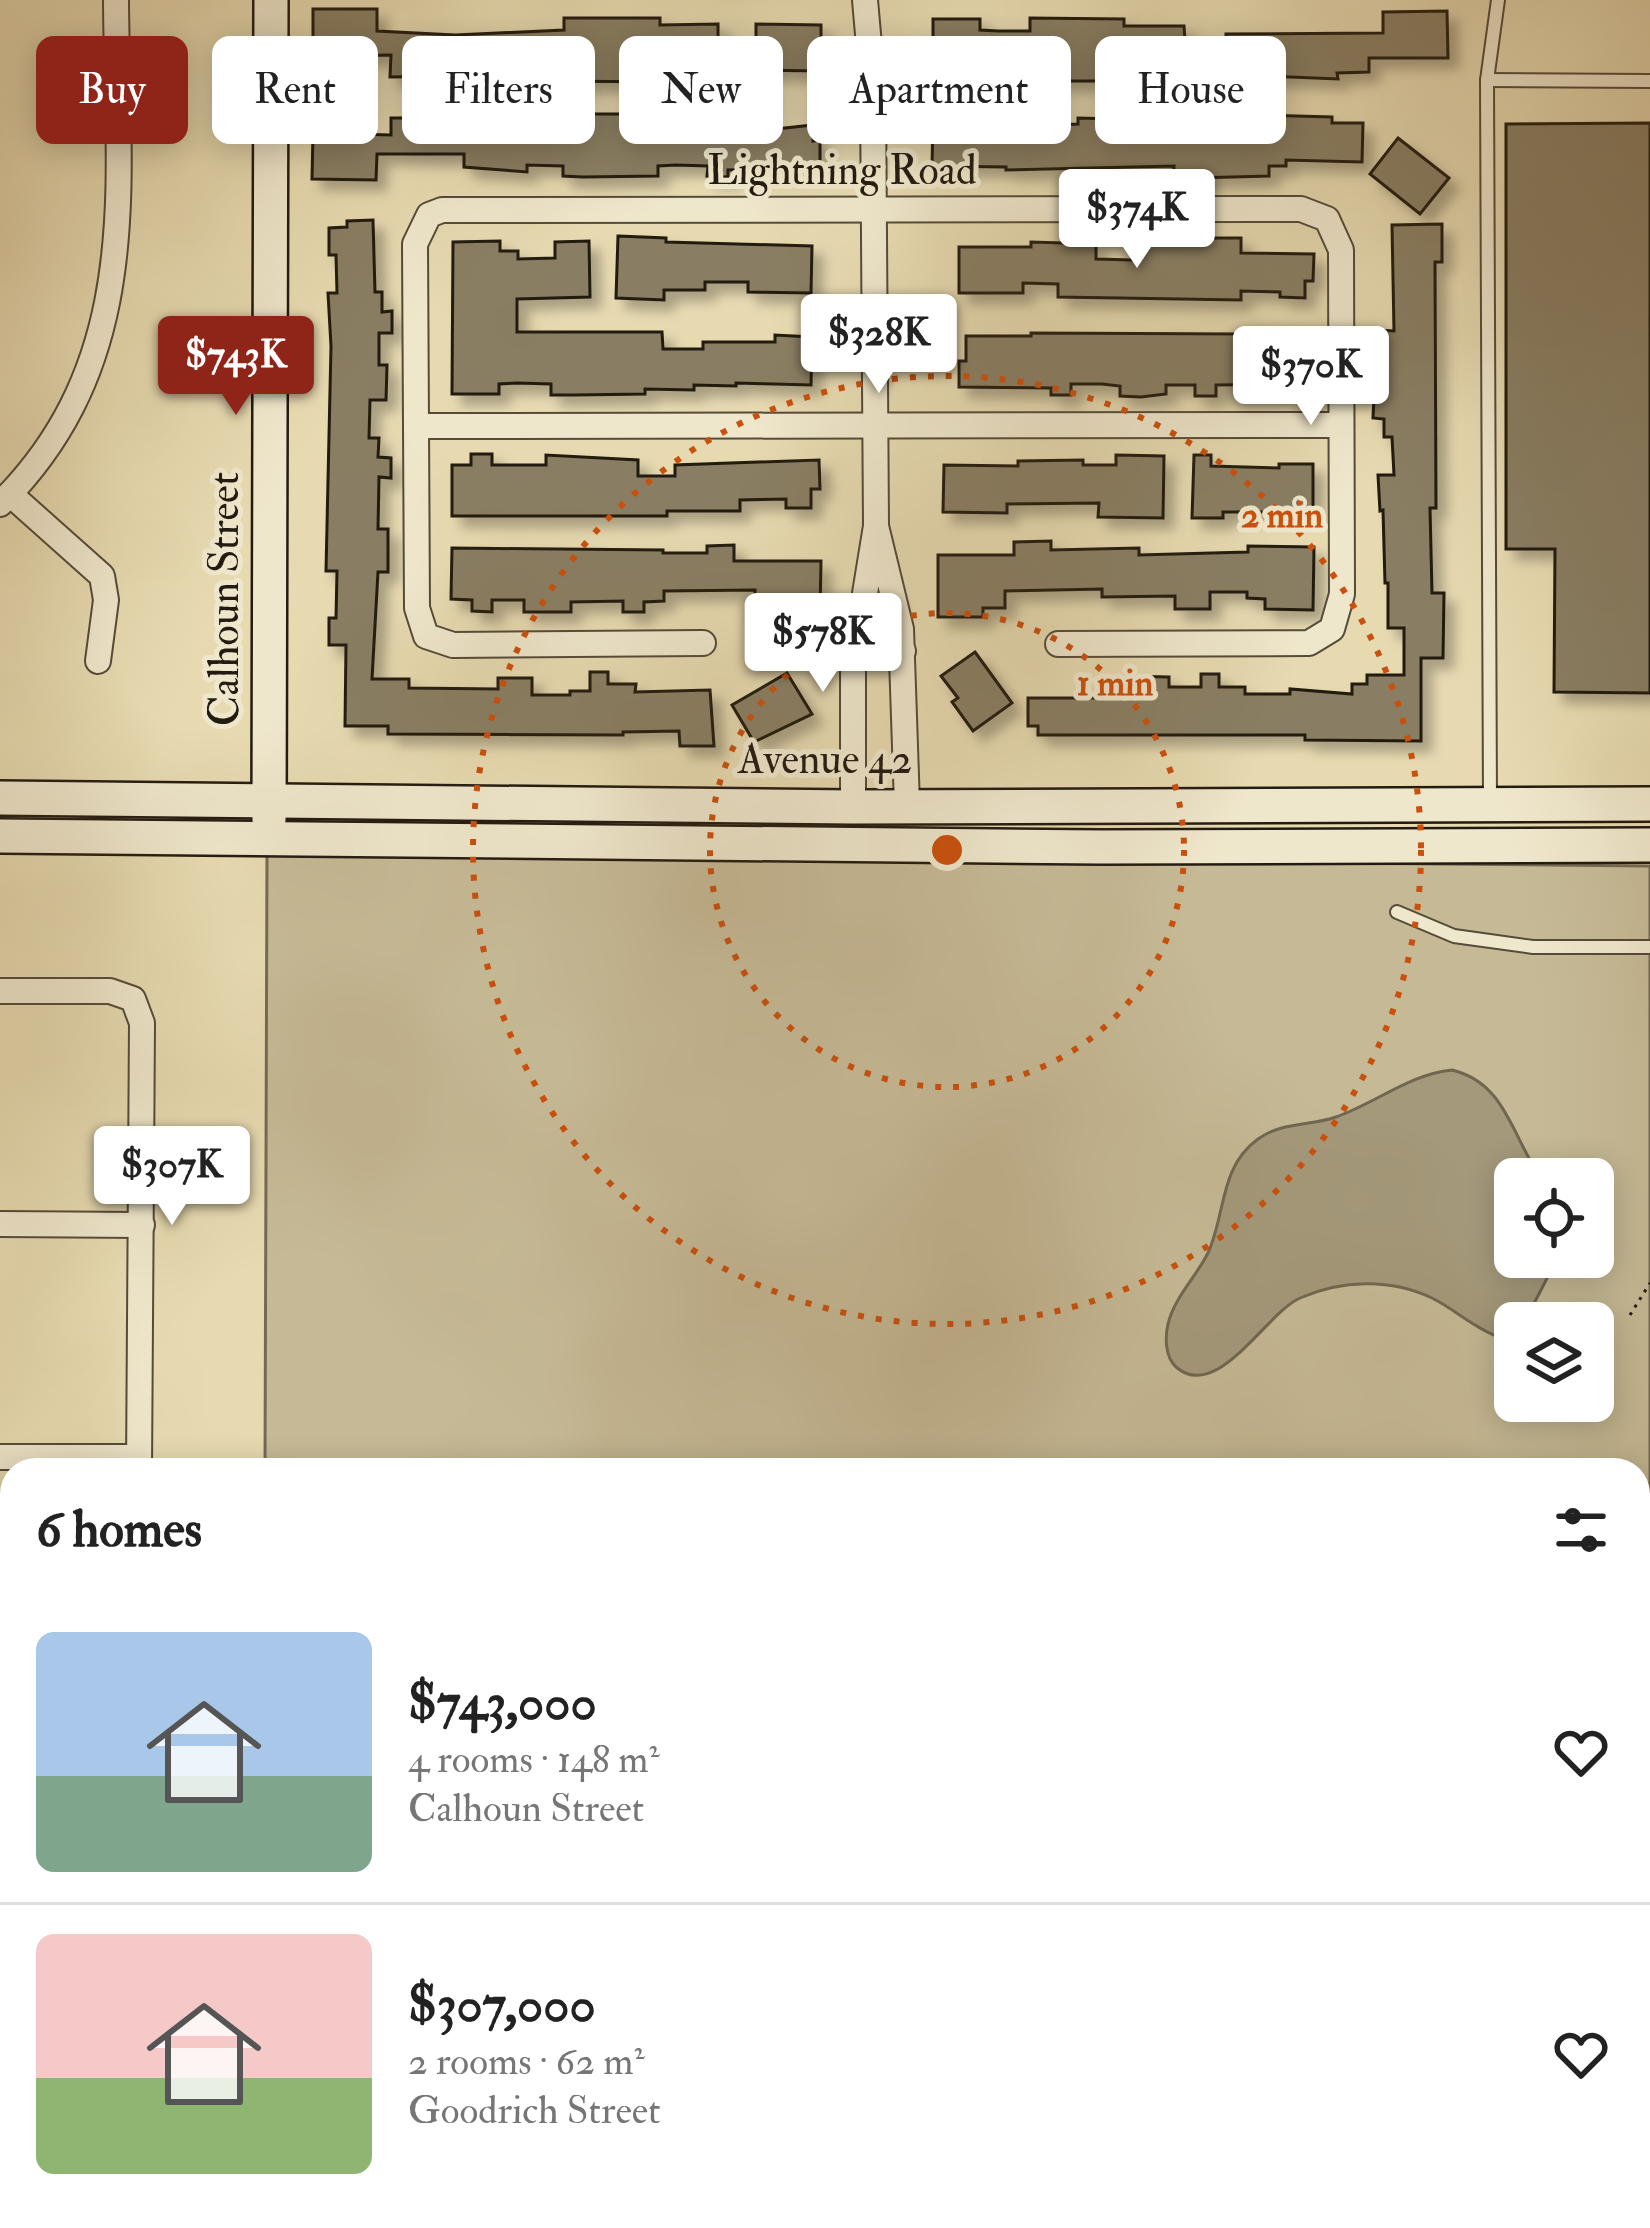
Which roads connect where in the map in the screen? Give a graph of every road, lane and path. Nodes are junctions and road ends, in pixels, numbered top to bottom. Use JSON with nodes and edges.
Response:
{"nodes":[{"id":1,"x":116,"y":0,"type":"edge"},
{"id":2,"x":271,"y":0,"type":"edge"},
{"id":3,"x":865,"y":0,"type":"edge"},
{"id":4,"x":1498,"y":0,"type":"edge"},
{"id":5,"x":1487,"y":80,"type":"junction"},
{"id":6,"x":1650,"y":81,"type":"edge"},
{"id":7,"x":873,"y":210,"type":"junction"},
{"id":8,"x":1341,"y":425,"type":"junction"},
{"id":9,"x":416,"y":426,"type":"junction"},
{"id":10,"x":874,"y":426,"type":"junction"},
{"id":11,"x":5,"y":499,"type":"edge"},
{"id":12,"x":876,"y":526,"type":"junction"},
{"id":13,"x":704,"y":643,"type":"dead end"},
{"id":14,"x":1058,"y":644,"type":"dead end"},
{"id":15,"x":903,"y":651,"type":"junction"},
{"id":16,"x":856,"y":652,"type":"junction"},
{"id":17,"x":98,"y":662,"type":"dead end"},
{"id":18,"x":0,"y":798,"type":"edge"},
{"id":19,"x":270,"y":800,"type":"junction"},
{"id":20,"x":1650,"y":804,"type":"edge"},
{"id":21,"x":907,"y":805,"type":"junction"},
{"id":22,"x":1490,"y":805,"type":"junction"},
{"id":23,"x":853,"y":806,"type":"junction"},
{"id":24,"x":0,"y":836,"type":"edge"},
{"id":25,"x":269,"y":838,"type":"junction"},
{"id":26,"x":690,"y":842,"type":"junction"},
{"id":27,"x":1650,"y":845,"type":"edge"},
{"id":28,"x":1396,"y":912,"type":"dead end"},
{"id":29,"x":1650,"y":946,"type":"edge"},
{"id":30,"x":0,"y":991,"type":"edge"},
{"id":31,"x":0,"y":1224,"type":"edge"},
{"id":32,"x":142,"y":1225,"type":"junction"},
{"id":33,"x":1650,"y":1282,"type":"edge"},
{"id":34,"x":1630,"y":1315,"type":"dead end"},
{"id":35,"x":139,"y":1458,"type":"edge"}],
"edges":[{"from":1,"to":11,"type":"street"},
{"from":2,"to":19,"type":"street","name":"Calhoun Street"},
{"from":3,"to":7,"type":"street"},
{"from":4,"to":5,"type":"lane"},
{"from":5,"to":6,"type":"lane"},
{"from":5,"to":22,"type":"lane"},
{"from":7,"to":8,"type":"street","name":"Lightning Road"},
{"from":7,"to":9,"type":"street","name":"Lightning Road"},
{"from":7,"to":10,"type":"street"},
{"from":8,"to":10,"type":"street"},
{"from":8,"to":14,"type":"street"},
{"from":9,"to":10,"type":"street"},
{"from":9,"to":13,"type":"street"},
{"from":10,"to":12,"type":"street"},
{"from":11,"to":17,"type":"street"},
{"from":12,"to":15,"type":"street"},
{"from":12,"to":16,"type":"street"},
{"from":15,"to":16,"type":"street"},
{"from":15,"to":21,"type":"street"},
{"from":16,"to":23,"type":"street"},
{"from":18,"to":19,"type":"street","name":"Avenue 42"},
{"from":19,"to":23,"type":"street","name":"Avenue 42"},
{"from":19,"to":25,"type":"street","name":"Calhoun Street"},
{"from":20,"to":22,"type":"street","name":"Avenue 42"},
{"from":21,"to":22,"type":"street","name":"Avenue 42"},
{"from":21,"to":23,"type":"street","name":"Avenue 42"},
{"from":21,"to":26,"type":"street"},
{"from":24,"to":25,"type":"street","name":"Avenue 42"},
{"from":25,"to":26,"type":"street","name":"Avenue 42"},
{"from":26,"to":27,"type":"street","name":"Avenue 42"},
{"from":28,"to":29,"type":"lane"},
{"from":30,"to":32,"type":"street"},
{"from":31,"to":32,"type":"street"},
{"from":32,"to":35,"type":"street"},
{"from":33,"to":34,"type":"path"}]}
